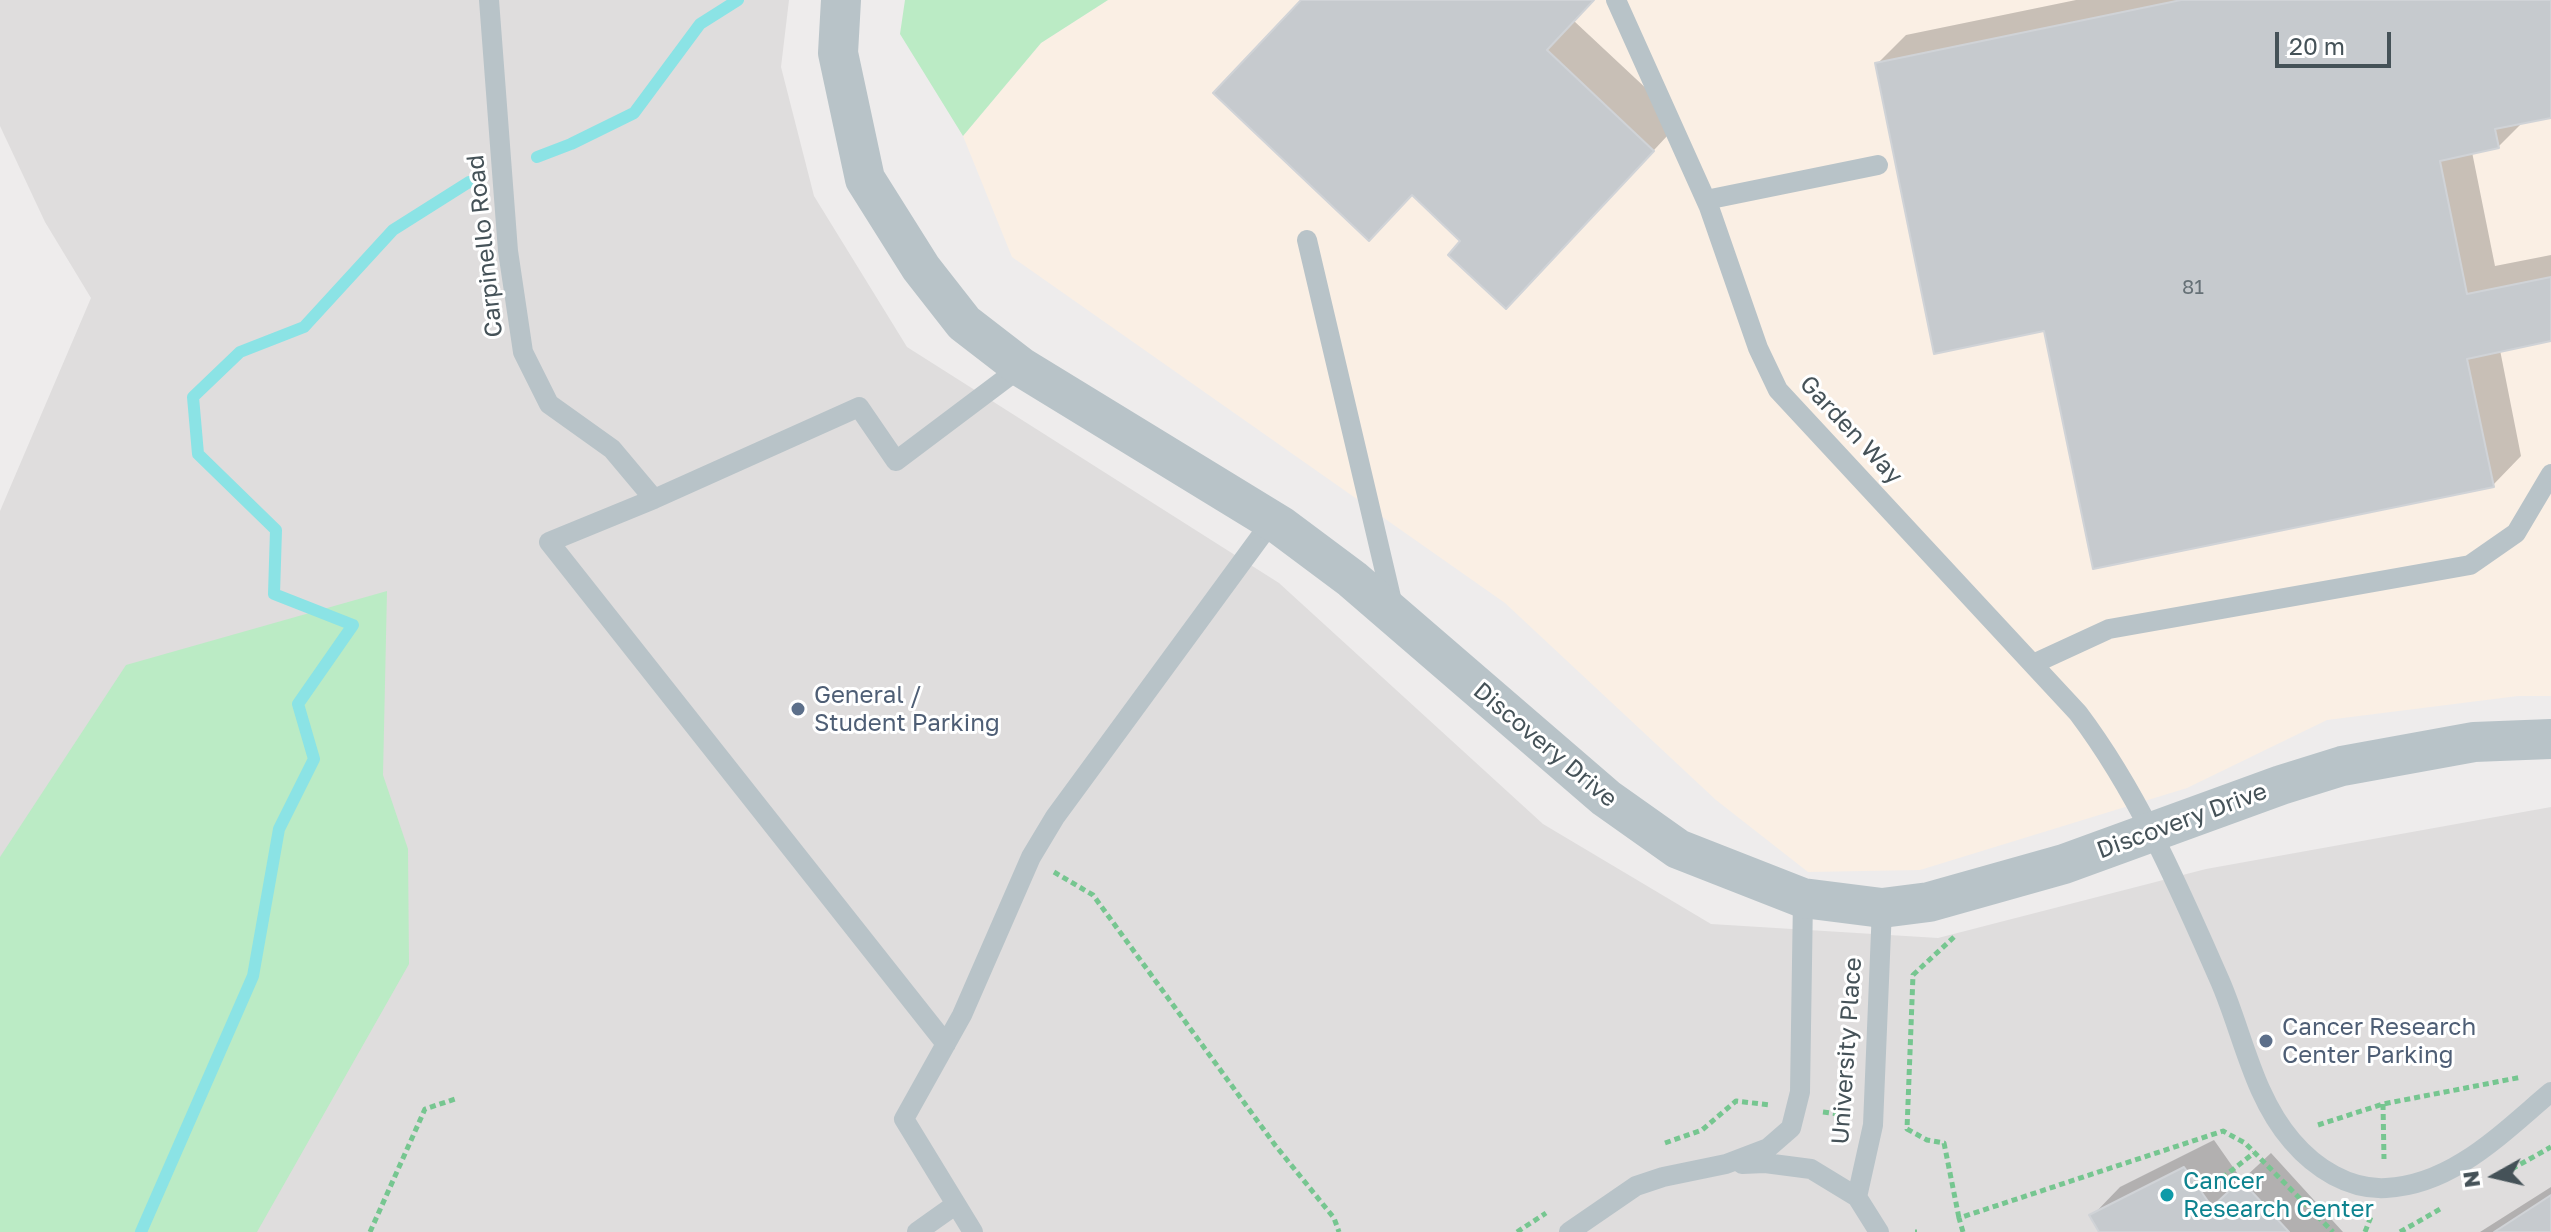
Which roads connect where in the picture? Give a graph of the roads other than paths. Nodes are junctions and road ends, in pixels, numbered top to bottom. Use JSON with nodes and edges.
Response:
{"nodes":[{"id":1,"x":489,"y":0,"type":"edge"},
{"id":2,"x":841,"y":0,"type":"edge"},
{"id":3,"x":1616,"y":0,"type":"edge"},
{"id":4,"x":1878,"y":165,"type":"dead end"},
{"id":5,"x":1706,"y":200,"type":"junction"},
{"id":6,"x":1307,"y":240,"type":"dead end"},
{"id":7,"x":1021,"y":367,"type":"junction"},
{"id":8,"x":2551,"y":474,"type":"edge"},
{"id":9,"x":654,"y":499,"type":"junction"},
{"id":10,"x":1272,"y":521,"type":"junction"},
{"id":11,"x":1396,"y":619,"type":"junction"},
{"id":12,"x":2033,"y":664,"type":"junction"},
{"id":13,"x":2551,"y":739,"type":"edge"},
{"id":14,"x":2153,"y":832,"type":"junction"},
{"id":15,"x":1803,"y":898,"type":"junction"},
{"id":16,"x":1882,"y":908,"type":"junction"},
{"id":17,"x":946,"y":1044,"type":"junction"},
{"id":18,"x":2551,"y":1092,"type":"edge"},
{"id":19,"x":1793,"y":1118,"type":"junction"},
{"id":20,"x":1726,"y":1164,"type":"junction"},
{"id":21,"x":1811,"y":1169,"type":"junction"},
{"id":22,"x":1857,"y":1197,"type":"junction"},
{"id":23,"x":955,"y":1205,"type":"junction"},
{"id":24,"x":917,"y":1232,"type":"edge"},
{"id":25,"x":973,"y":1232,"type":"edge"},
{"id":26,"x":1569,"y":1232,"type":"edge"},
{"id":27,"x":1879,"y":1232,"type":"edge"}],
"edges":[{"from":1,"to":9,"type":"lane","name":"Carpinello Road"},
{"from":2,"to":7,"type":"street","name":"Discovery Drive"},
{"from":3,"to":5,"type":"lane","name":"Garden Way"},
{"from":4,"to":5,"type":"lane"},
{"from":5,"to":12,"type":"lane","name":"Garden Way"},
{"from":6,"to":11,"type":"lane"},
{"from":7,"to":9,"type":"lane"},
{"from":7,"to":10,"type":"street","name":"Discovery Drive"},
{"from":8,"to":12,"type":"lane"},
{"from":9,"to":17,"type":"lane"},
{"from":10,"to":11,"type":"street","name":"Discovery Drive"},
{"from":10,"to":17,"type":"lane"},
{"from":11,"to":15,"type":"street","name":"Discovery Drive"},
{"from":12,"to":14,"type":"lane","name":"Garden Way"},
{"from":13,"to":14,"type":"street","name":"Discovery Drive"},
{"from":14,"to":16,"type":"street","name":"Discovery Drive"},
{"from":14,"to":18,"type":"lane","name":"Garden Way"},
{"from":15,"to":16,"type":"street","name":"Discovery Drive"},
{"from":15,"to":19,"type":"lane","name":"University Place"},
{"from":16,"to":22,"type":"lane","name":"University Place"},
{"from":17,"to":23,"type":"lane"},
{"from":19,"to":20,"type":"lane","name":"University Place"},
{"from":19,"to":21,"type":"lane","name":"University Place"},
{"from":20,"to":21,"type":"lane"},
{"from":20,"to":26,"type":"lane","name":"University Place"},
{"from":21,"to":22,"type":"lane"},
{"from":22,"to":27,"type":"lane"},
{"from":23,"to":24,"type":"lane"},
{"from":23,"to":25,"type":"lane"}]}
